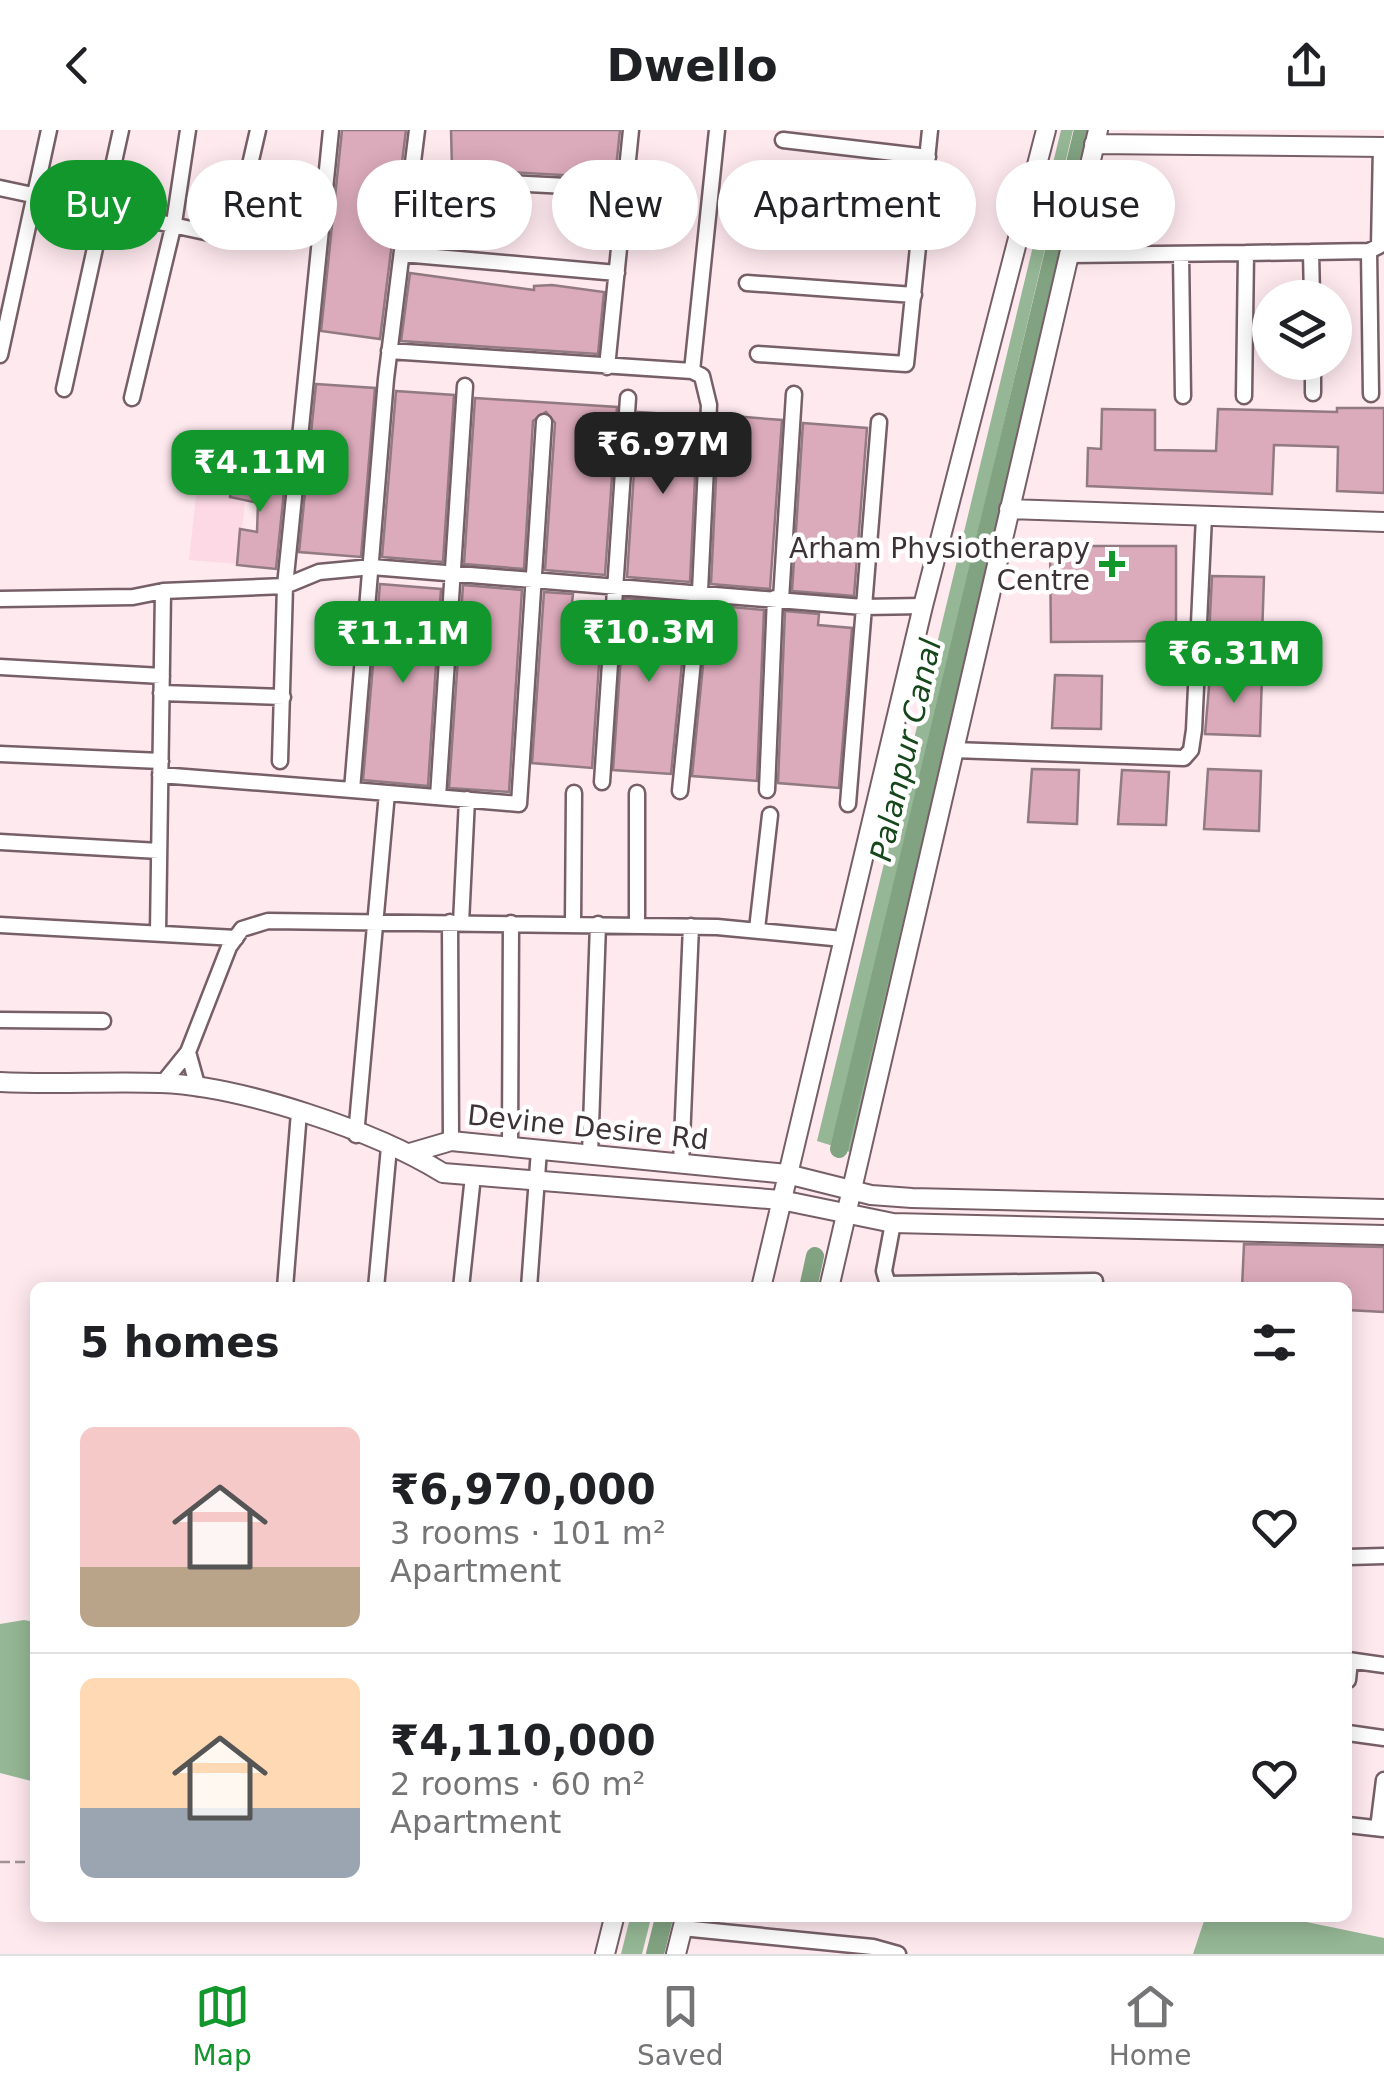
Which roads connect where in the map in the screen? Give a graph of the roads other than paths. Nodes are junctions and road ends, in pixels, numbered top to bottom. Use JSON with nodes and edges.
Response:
{"nodes":[{"id":1,"x":49,"y":130,"type":"edge"},
{"id":2,"x":120,"y":130,"type":"edge"},
{"id":3,"x":188,"y":130,"type":"edge"},
{"id":4,"x":258,"y":130,"type":"edge"},
{"id":5,"x":331,"y":130,"type":"edge"},
{"id":6,"x":417,"y":130,"type":"edge"},
{"id":7,"x":631,"y":130,"type":"edge"},
{"id":8,"x":717,"y":130,"type":"edge"},
{"id":9,"x":930,"y":130,"type":"edge"},
{"id":10,"x":1046,"y":130,"type":"edge"},
{"id":11,"x":1096,"y":137,"type":"edge"},
{"id":12,"x":1214,"y":138,"type":"edge"},
{"id":13,"x":783,"y":140,"type":"dead end"},
{"id":14,"x":1382,"y":147,"type":"edge"},
{"id":15,"x":928,"y":157,"type":"junction"},
{"id":16,"x":44,"y":160,"type":"edge"},
{"id":17,"x":114,"y":160,"type":"edge"},
{"id":18,"x":413,"y":160,"type":"edge"},
{"id":19,"x":628,"y":160,"type":"edge"},
{"id":20,"x":928,"y":160,"type":"edge"},
{"id":21,"x":0,"y":188,"type":"edge"},
{"id":22,"x":30,"y":195,"type":"edge"},
{"id":23,"x":167,"y":222,"type":"edge"},
{"id":24,"x":174,"y":223,"type":"junction"},
{"id":25,"x":30,"y":227,"type":"edge"},
{"id":26,"x":1383,"y":240,"type":"edge"},
{"id":27,"x":96,"y":250,"type":"edge"},
{"id":28,"x":402,"y":250,"type":"edge"},
{"id":29,"x":619,"y":250,"type":"edge"},
{"id":30,"x":918,"y":250,"type":"edge"},
{"id":31,"x":1368,"y":251,"type":"junction"},
{"id":32,"x":1311,"y":252,"type":"junction"},
{"id":33,"x":1246,"y":253,"type":"junction"},
{"id":34,"x":402,"y":254,"type":"junction"},
{"id":35,"x":1181,"y":254,"type":"junction"},
{"id":36,"x":1068,"y":255,"type":"junction"},
{"id":37,"x":617,"y":273,"type":"junction"},
{"id":38,"x":1312,"y":280,"type":"edge"},
{"id":39,"x":748,"y":284,"type":"dead end"},
{"id":40,"x":914,"y":296,"type":"junction"},
{"id":41,"x":389,"y":351,"type":"junction"},
{"id":42,"x":758,"y":354,"type":"dead end"},
{"id":43,"x":0,"y":355,"type":"edge"},
{"id":44,"x":607,"y":368,"type":"junction"},
{"id":45,"x":692,"y":371,"type":"junction"},
{"id":46,"x":1313,"y":380,"type":"edge"},
{"id":47,"x":465,"y":386,"type":"dead end"},
{"id":48,"x":64,"y":390,"type":"dead end"},
{"id":49,"x":1313,"y":393,"type":"dead end"},
{"id":50,"x":794,"y":394,"type":"dead end"},
{"id":51,"x":1371,"y":394,"type":"dead end"},
{"id":52,"x":1183,"y":396,"type":"dead end"},
{"id":53,"x":1244,"y":396,"type":"dead end"},
{"id":54,"x":132,"y":398,"type":"dead end"},
{"id":55,"x":628,"y":398,"type":"dead end"},
{"id":56,"x":544,"y":422,"type":"dead end"},
{"id":57,"x":879,"y":422,"type":"dead end"},
{"id":58,"x":1009,"y":509,"type":"junction"},
{"id":59,"x":1204,"y":516,"type":"junction"},
{"id":60,"x":1384,"y":522,"type":"edge"},
{"id":61,"x":372,"y":567,"type":"junction"},
{"id":62,"x":450,"y":575,"type":"junction"},
{"id":63,"x":534,"y":582,"type":"junction"},
{"id":64,"x":286,"y":586,"type":"junction"},
{"id":65,"x":616,"y":588,"type":"junction"},
{"id":66,"x":162,"y":591,"type":"junction"},
{"id":67,"x":700,"y":591,"type":"junction"},
{"id":68,"x":0,"y":599,"type":"edge"},
{"id":69,"x":778,"y":599,"type":"junction"},
{"id":70,"x":923,"y":606,"type":"junction"},
{"id":71,"x":864,"y":607,"type":"junction"},
{"id":72,"x":0,"y":667,"type":"edge"},
{"id":73,"x":162,"y":676,"type":"junction"},
{"id":74,"x":161,"y":693,"type":"junction"},
{"id":75,"x":283,"y":697,"type":"junction"},
{"id":76,"x":953,"y":750,"type":"junction"},
{"id":77,"x":0,"y":754,"type":"edge"},
{"id":78,"x":280,"y":761,"type":"dead end"},
{"id":79,"x":160,"y":768,"type":"junction"},
{"id":80,"x":602,"y":782,"type":"dead end"},
{"id":81,"x":352,"y":790,"type":"junction"},
{"id":82,"x":767,"y":790,"type":"dead end"},
{"id":83,"x":680,"y":791,"type":"dead end"},
{"id":84,"x":386,"y":793,"type":"junction"},
{"id":85,"x":574,"y":793,"type":"dead end"},
{"id":86,"x":637,"y":793,"type":"dead end"},
{"id":87,"x":438,"y":797,"type":"junction"},
{"id":88,"x":467,"y":799,"type":"junction"},
{"id":89,"x":848,"y":804,"type":"dead end"},
{"id":90,"x":770,"y":815,"type":"dead end"},
{"id":91,"x":0,"y":842,"type":"edge"},
{"id":92,"x":160,"y":851,"type":"junction"},
{"id":93,"x":372,"y":922,"type":"junction"},
{"id":94,"x":456,"y":922,"type":"junction"},
{"id":95,"x":511,"y":923,"type":"junction"},
{"id":96,"x":573,"y":924,"type":"junction"},
{"id":97,"x":598,"y":924,"type":"junction"},
{"id":98,"x":638,"y":924,"type":"junction"},
{"id":99,"x":0,"y":925,"type":"edge"},
{"id":100,"x":691,"y":926,"type":"junction"},
{"id":101,"x":757,"y":930,"type":"junction"},
{"id":102,"x":158,"y":933,"type":"junction"},
{"id":103,"x":236,"y":938,"type":"junction"},
{"id":104,"x":843,"y":939,"type":"junction"},
{"id":105,"x":0,"y":1020,"type":"edge"},
{"id":106,"x":104,"y":1021,"type":"dead end"},
{"id":107,"x":188,"y":1052,"type":"junction"},
{"id":108,"x":0,"y":1082,"type":"edge"},
{"id":109,"x":162,"y":1083,"type":"junction"},
{"id":110,"x":198,"y":1088,"type":"junction"},
{"id":111,"x":299,"y":1112,"type":"junction"},
{"id":112,"x":356,"y":1134,"type":"junction"},
{"id":113,"x":451,"y":1142,"type":"junction"},
{"id":114,"x":389,"y":1146,"type":"junction"},
{"id":115,"x":510,"y":1147,"type":"junction"},
{"id":116,"x":539,"y":1150,"type":"junction"},
{"id":117,"x":410,"y":1153,"type":"junction"},
{"id":118,"x":590,"y":1155,"type":"junction"},
{"id":119,"x":680,"y":1164,"type":"junction"},
{"id":120,"x":787,"y":1174,"type":"junction"},
{"id":121,"x":473,"y":1176,"type":"junction"},
{"id":122,"x":538,"y":1181,"type":"junction"},
{"id":123,"x":850,"y":1191,"type":"junction"},
{"id":124,"x":781,"y":1200,"type":"junction"},
{"id":125,"x":1384,"y":1209,"type":"edge"},
{"id":126,"x":845,"y":1217,"type":"junction"},
{"id":127,"x":893,"y":1224,"type":"junction"},
{"id":128,"x":1384,"y":1235,"type":"edge"},
{"id":129,"x":1095,"y":1281,"type":"dead end"},
{"id":130,"x":285,"y":1282,"type":"edge"},
{"id":131,"x":377,"y":1282,"type":"edge"},
{"id":132,"x":462,"y":1282,"type":"edge"},
{"id":133,"x":530,"y":1282,"type":"edge"},
{"id":134,"x":762,"y":1282,"type":"edge"},
{"id":135,"x":829,"y":1282,"type":"edge"},
{"id":136,"x":887,"y":1282,"type":"edge"},
{"id":137,"x":1054,"y":1282,"type":"edge"},
{"id":138,"x":1384,"y":1556,"type":"edge"},
{"id":139,"x":1352,"y":1557,"type":"edge"},
{"id":140,"x":1352,"y":1661,"type":"edge"},
{"id":141,"x":1384,"y":1666,"type":"edge"},
{"id":142,"x":1352,"y":1734,"type":"edge"},
{"id":143,"x":1384,"y":1738,"type":"edge"},
{"id":144,"x":1384,"y":1780,"type":"edge"},
{"id":145,"x":1352,"y":1825,"type":"edge"},
{"id":146,"x":1381,"y":1829,"type":"edge"},
{"id":147,"x":613,"y":1922,"type":"edge"},
{"id":148,"x":683,"y":1923,"type":"edge"},
{"id":149,"x":605,"y":1954,"type":"edge"},
{"id":150,"x":676,"y":1954,"type":"edge"},
{"id":151,"x":898,"y":1954,"type":"edge"}],
"edges":[{"from":1,"to":16,"type":"street"},
{"from":2,"to":17,"type":"street"},
{"from":3,"to":24,"type":"street"},
{"from":4,"to":24,"type":"street"},
{"from":5,"to":64,"type":"street"},
{"from":6,"to":18,"type":"street"},
{"from":7,"to":19,"type":"street"},
{"from":8,"to":45,"type":"street"},
{"from":9,"to":15,"type":"street"},
{"from":10,"to":70,"type":"street"},
{"from":11,"to":12,"type":"street"},
{"from":11,"to":36,"type":"street"},
{"from":12,"to":14,"type":"street"},
{"from":13,"to":15,"type":"street"},
{"from":14,"to":26,"type":"street"},
{"from":15,"to":20,"type":"street"},
{"from":21,"to":22,"type":"street"},
{"from":23,"to":24,"type":"street"},
{"from":24,"to":54,"type":"street"},
{"from":25,"to":43,"type":"street"},
{"from":26,"to":31,"type":"street"},
{"from":27,"to":48,"type":"street"},
{"from":28,"to":34,"type":"street"},
{"from":29,"to":37,"type":"street"},
{"from":30,"to":40,"type":"street"},
{"from":31,"to":32,"type":"street"},
{"from":31,"to":51,"type":"street"},
{"from":32,"to":33,"type":"street"},
{"from":32,"to":38,"type":"street"},
{"from":33,"to":35,"type":"street"},
{"from":33,"to":53,"type":"street"},
{"from":34,"to":37,"type":"street"},
{"from":34,"to":41,"type":"street"},
{"from":35,"to":36,"type":"street"},
{"from":35,"to":52,"type":"street"},
{"from":36,"to":58,"type":"street"},
{"from":37,"to":44,"type":"street"},
{"from":39,"to":40,"type":"street"},
{"from":40,"to":42,"type":"street"},
{"from":41,"to":44,"type":"street"},
{"from":41,"to":61,"type":"street"},
{"from":44,"to":45,"type":"street"},
{"from":45,"to":67,"type":"street"},
{"from":46,"to":49,"type":"street"},
{"from":47,"to":62,"type":"street"},
{"from":50,"to":69,"type":"street"},
{"from":55,"to":65,"type":"street"},
{"from":56,"to":63,"type":"street"},
{"from":57,"to":71,"type":"street"},
{"from":58,"to":59,"type":"street"},
{"from":58,"to":76,"type":"street"},
{"from":59,"to":60,"type":"street"},
{"from":59,"to":76,"type":"street"},
{"from":61,"to":62,"type":"street"},
{"from":61,"to":64,"type":"street"},
{"from":61,"to":81,"type":"street"},
{"from":62,"to":63,"type":"street"},
{"from":62,"to":87,"type":"street"},
{"from":63,"to":65,"type":"street"},
{"from":63,"to":88,"type":"street"},
{"from":64,"to":66,"type":"street"},
{"from":64,"to":75,"type":"street"},
{"from":65,"to":67,"type":"street"},
{"from":65,"to":80,"type":"street"},
{"from":66,"to":68,"type":"street"},
{"from":66,"to":73,"type":"street"},
{"from":67,"to":69,"type":"street"},
{"from":67,"to":83,"type":"street"},
{"from":69,"to":71,"type":"street"},
{"from":69,"to":82,"type":"street"},
{"from":70,"to":71,"type":"street"},
{"from":70,"to":104,"type":"street"},
{"from":71,"to":89,"type":"street"},
{"from":72,"to":73,"type":"street"},
{"from":73,"to":74,"type":"street"},
{"from":74,"to":75,"type":"street"},
{"from":74,"to":79,"type":"street"},
{"from":75,"to":78,"type":"street"},
{"from":76,"to":123,"type":"street"},
{"from":77,"to":79,"type":"street"},
{"from":79,"to":81,"type":"street"},
{"from":79,"to":92,"type":"street"},
{"from":81,"to":84,"type":"street"},
{"from":84,"to":87,"type":"street"},
{"from":84,"to":93,"type":"street"},
{"from":85,"to":96,"type":"street"},
{"from":86,"to":98,"type":"street"},
{"from":87,"to":88,"type":"street"},
{"from":88,"to":94,"type":"street"},
{"from":90,"to":101,"type":"street"},
{"from":91,"to":92,"type":"street"},
{"from":92,"to":102,"type":"street"},
{"from":93,"to":94,"type":"street"},
{"from":93,"to":103,"type":"street"},
{"from":93,"to":112,"type":"street"},
{"from":94,"to":95,"type":"street"},
{"from":94,"to":113,"type":"street"},
{"from":95,"to":96,"type":"street"},
{"from":95,"to":115,"type":"street"},
{"from":96,"to":97,"type":"street"},
{"from":97,"to":98,"type":"street"},
{"from":97,"to":118,"type":"street"},
{"from":98,"to":100,"type":"street"},
{"from":99,"to":102,"type":"street"},
{"from":100,"to":101,"type":"street"},
{"from":100,"to":119,"type":"street"},
{"from":101,"to":104,"type":"street"},
{"from":102,"to":103,"type":"street"},
{"from":103,"to":107,"type":"street"},
{"from":104,"to":120,"type":"street"},
{"from":105,"to":106,"type":"street"},
{"from":107,"to":109,"type":"street"},
{"from":107,"to":110,"type":"street"},
{"from":108,"to":109,"type":"street"},
{"from":109,"to":110,"type":"street"},
{"from":110,"to":111,"type":"street"},
{"from":111,"to":112,"type":"street"},
{"from":111,"to":130,"type":"street"},
{"from":112,"to":114,"type":"street"},
{"from":113,"to":115,"type":"street","name":"Devine Desire Rd"},
{"from":113,"to":117,"type":"street","name":"Devine Desire Rd"},
{"from":114,"to":117,"type":"street"},
{"from":114,"to":131,"type":"street"},
{"from":115,"to":116,"type":"street","name":"Devine Desire Rd"},
{"from":116,"to":118,"type":"street","name":"Devine Desire Rd"},
{"from":116,"to":122,"type":"street"},
{"from":117,"to":121,"type":"street","name":"Devine Desire Rd"},
{"from":118,"to":119,"type":"street","name":"Devine Desire Rd"},
{"from":119,"to":120,"type":"street","name":"Devine Desire Rd"},
{"from":120,"to":123,"type":"street","name":"Devine Desire Rd"},
{"from":120,"to":124,"type":"street"},
{"from":121,"to":122,"type":"street","name":"Devine Desire Rd"},
{"from":121,"to":132,"type":"street"},
{"from":122,"to":124,"type":"street","name":"Devine Desire Rd"},
{"from":122,"to":133,"type":"street"},
{"from":123,"to":125,"type":"street","name":"Devine Desire Rd"},
{"from":123,"to":126,"type":"street"},
{"from":124,"to":126,"type":"street","name":"Devine Desire Rd"},
{"from":124,"to":134,"type":"street"},
{"from":126,"to":127,"type":"street","name":"Devine Desire Rd"},
{"from":126,"to":135,"type":"street"},
{"from":127,"to":128,"type":"street","name":"Devine Desire Rd"},
{"from":127,"to":136,"type":"street"},
{"from":129,"to":137,"type":"street"},
{"from":138,"to":139,"type":"street"},
{"from":140,"to":141,"type":"street"},
{"from":142,"to":143,"type":"street"},
{"from":144,"to":146,"type":"street"},
{"from":145,"to":146,"type":"street"},
{"from":147,"to":149,"type":"street"},
{"from":148,"to":150,"type":"street"},
{"from":148,"to":151,"type":"street"}]}
